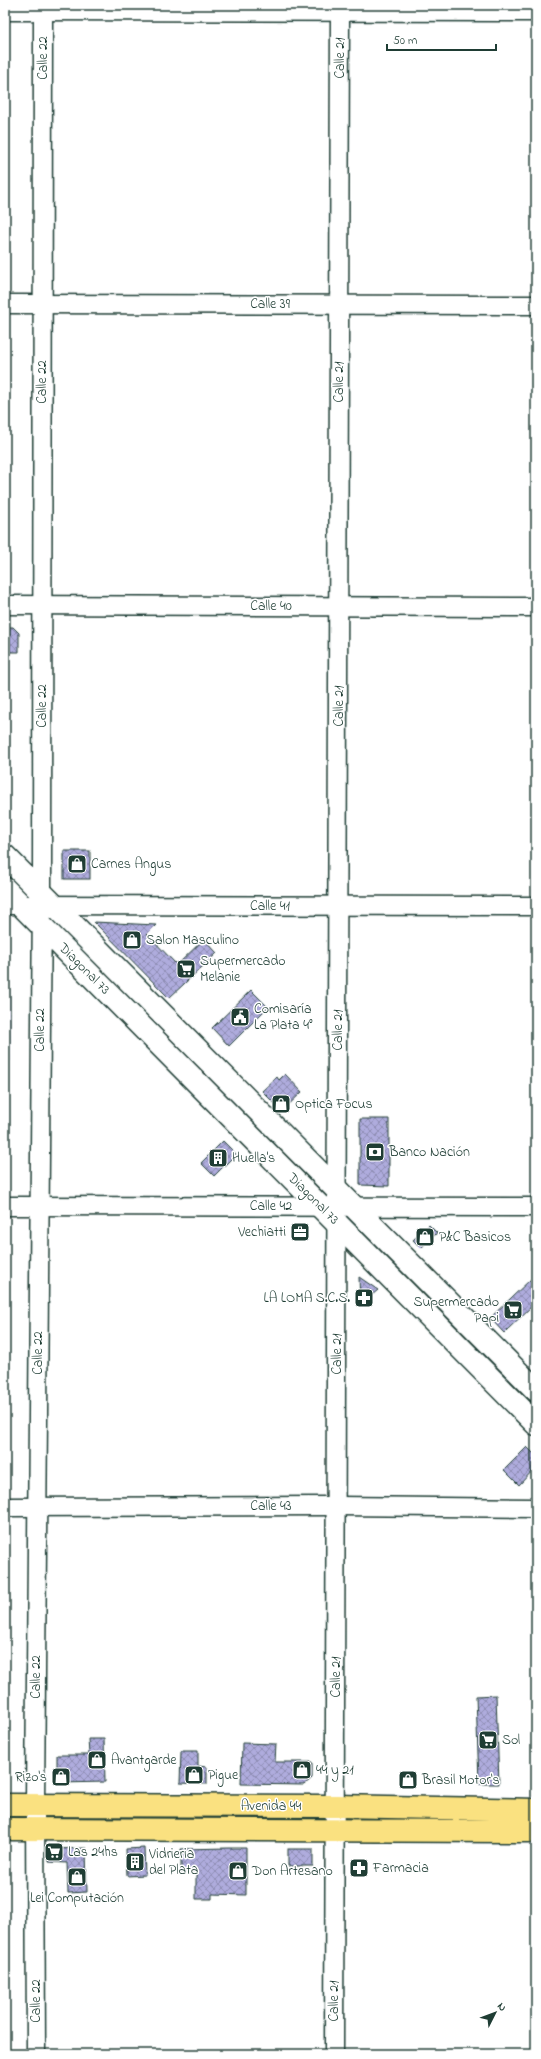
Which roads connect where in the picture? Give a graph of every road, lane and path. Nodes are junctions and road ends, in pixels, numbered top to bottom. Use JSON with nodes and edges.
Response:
{"nodes":[{"id":1,"x":43,"y":7,"type":"edge"},
{"id":2,"x":340,"y":7,"type":"edge"},
{"id":3,"x":5,"y":9,"type":"edge"},
{"id":4,"x":536,"y":10,"type":"edge"},
{"id":5,"x":5,"y":304,"type":"edge"},
{"id":6,"x":43,"y":304,"type":"junction"},
{"id":7,"x":340,"y":304,"type":"junction"},
{"id":8,"x":536,"y":305,"type":"edge"},
{"id":9,"x":5,"y":605,"type":"edge"},
{"id":10,"x":42,"y":605,"type":"junction"},
{"id":11,"x":339,"y":606,"type":"junction"},
{"id":12,"x":536,"y":607,"type":"edge"},
{"id":13,"x":5,"y":856,"type":"edge"},
{"id":14,"x":5,"y":889,"type":"edge"},
{"id":15,"x":34,"y":906,"type":"edge"},
{"id":16,"x":338,"y":906,"type":"junction"},
{"id":17,"x":536,"y":906,"type":"edge"},
{"id":18,"x":5,"y":1206,"type":"edge"},
{"id":19,"x":38,"y":1206,"type":"junction"},
{"id":20,"x":337,"y":1207,"type":"junction"},
{"id":21,"x":536,"y":1207,"type":"edge"},
{"id":22,"x":536,"y":1390,"type":"edge"},
{"id":23,"x":536,"y":1424,"type":"edge"},
{"id":24,"x":337,"y":1506,"type":"junction"},
{"id":25,"x":5,"y":1507,"type":"edge"},
{"id":26,"x":37,"y":1507,"type":"junction"},
{"id":27,"x":536,"y":1508,"type":"edge"},
{"id":28,"x":5,"y":1805,"type":"edge"},
{"id":29,"x":35,"y":1805,"type":"junction"},
{"id":30,"x":336,"y":1806,"type":"junction"},
{"id":31,"x":536,"y":1810,"type":"edge"},
{"id":32,"x":5,"y":1829,"type":"edge"},
{"id":33,"x":36,"y":1829,"type":"junction"},
{"id":34,"x":335,"y":1830,"type":"junction"},
{"id":35,"x":536,"y":1831,"type":"edge"},
{"id":36,"x":36,"y":2054,"type":"edge"},
{"id":37,"x":334,"y":2054,"type":"edge"}],
"edges":[{"from":1,"to":2,"type":"main road"},
{"from":1,"to":3,"type":"main road"},
{"from":1,"to":6,"type":"street","name":"Calle 22"},
{"from":2,"to":4,"type":"main road"},
{"from":2,"to":7,"type":"street","name":"Calle 21"},
{"from":5,"to":6,"type":"street","name":"Calle 39"},
{"from":6,"to":7,"type":"street","name":"Calle 39"},
{"from":6,"to":10,"type":"street","name":"Calle 22"},
{"from":7,"to":8,"type":"street","name":"Calle 39"},
{"from":7,"to":11,"type":"street","name":"Calle 21"},
{"from":9,"to":10,"type":"street","name":"Calle 40"},
{"from":10,"to":11,"type":"street","name":"Calle 40"},
{"from":10,"to":15,"type":"street","name":"Calle 22"},
{"from":11,"to":12,"type":"street","name":"Calle 40"},
{"from":11,"to":16,"type":"street","name":"Calle 21"},
{"from":13,"to":15,"type":"main road","name":"Diagonal 73"},
{"from":14,"to":15,"type":"main road","name":"Diagonal 73"},
{"from":15,"to":16,"type":"street","name":"Calle 41"},
{"from":15,"to":19,"type":"street","name":"Calle 22"},
{"from":15,"to":20,"type":"main road","name":"Diagonal 73"},
{"from":16,"to":17,"type":"street","name":"Calle 41"},
{"from":16,"to":20,"type":"street","name":"Calle 21"},
{"from":18,"to":19,"type":"street","name":"Calle 42"},
{"from":19,"to":20,"type":"street","name":"Calle 42"},
{"from":19,"to":26,"type":"street","name":"Calle 22"},
{"from":20,"to":21,"type":"street","name":"Calle 42"},
{"from":20,"to":22,"type":"main road","name":"Diagonal 73"},
{"from":20,"to":23,"type":"main road","name":"Diagonal 73"},
{"from":20,"to":24,"type":"street","name":"Calle 21"},
{"from":24,"to":26,"type":"street","name":"Calle 43"},
{"from":24,"to":27,"type":"street","name":"Calle 43"},
{"from":24,"to":30,"type":"street","name":"Calle 21"},
{"from":25,"to":26,"type":"street","name":"Calle 43"},
{"from":26,"to":29,"type":"street","name":"Calle 22"},
{"from":28,"to":29,"type":"main road","name":"Avenida 44"},
{"from":29,"to":30,"type":"main road","name":"Avenida 44"},
{"from":29,"to":33,"type":"street","name":"Calle 22"},
{"from":30,"to":31,"type":"main road","name":"Avenida 44"},
{"from":30,"to":34,"type":"street","name":"Calle 21"},
{"from":32,"to":33,"type":"main road","name":"Avenida 44"},
{"from":33,"to":34,"type":"main road","name":"Avenida 44"},
{"from":33,"to":36,"type":"street","name":"Calle 22"},
{"from":34,"to":35,"type":"main road","name":"Avenida 44"},
{"from":34,"to":37,"type":"street","name":"Calle 21"}]}
